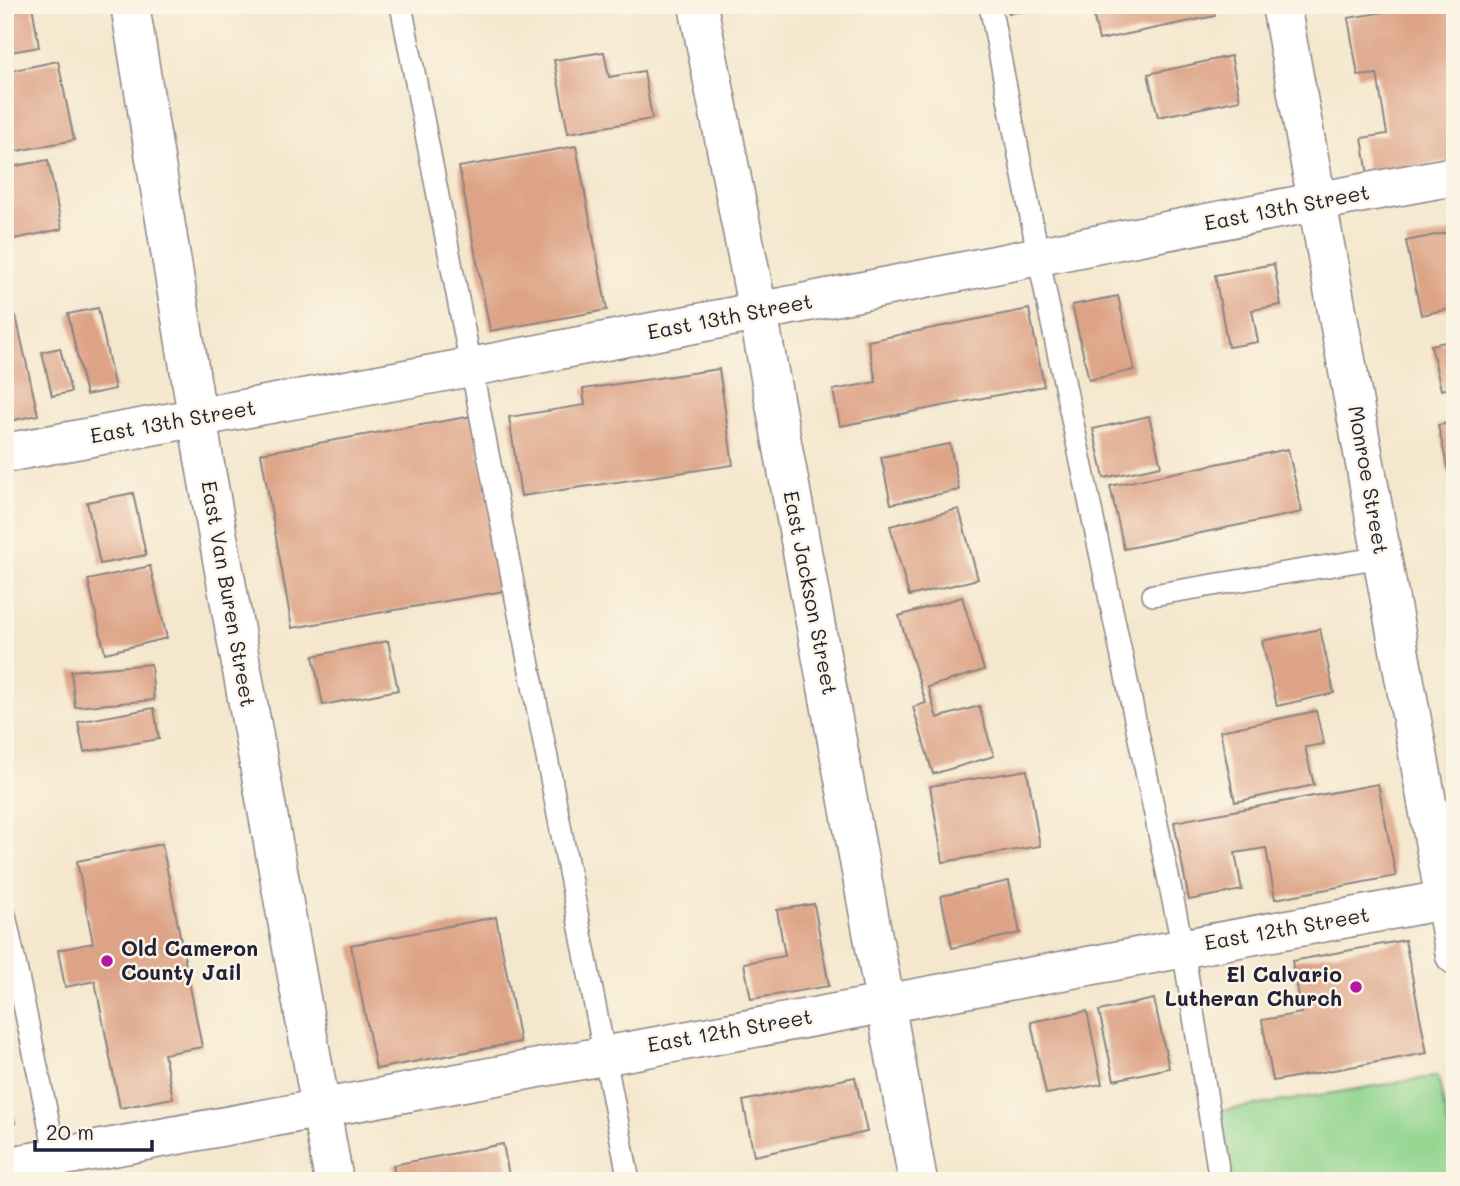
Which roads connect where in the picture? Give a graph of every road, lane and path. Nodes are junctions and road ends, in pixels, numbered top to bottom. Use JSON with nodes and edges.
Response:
{"nodes":[{"id":1,"x":130,"y":5,"type":"edge"},
{"id":2,"x":401,"y":5,"type":"edge"},
{"id":3,"x":698,"y":5,"type":"edge"},
{"id":4,"x":990,"y":5,"type":"edge"},
{"id":5,"x":1281,"y":5,"type":"edge"},
{"id":6,"x":1455,"y":176,"type":"edge"},
{"id":7,"x":1318,"y":201,"type":"junction"},
{"id":8,"x":1039,"y":256,"type":"junction"},
{"id":9,"x":758,"y":312,"type":"junction"},
{"id":10,"x":470,"y":367,"type":"junction"},
{"id":11,"x":197,"y":419,"type":"junction"},
{"id":12,"x":5,"y":453,"type":"edge"},
{"id":13,"x":1382,"y":557,"type":"junction"},
{"id":14,"x":1153,"y":595,"type":"dead end"},
{"id":15,"x":1449,"y":899,"type":"edge"},
{"id":16,"x":5,"y":915,"type":"edge"},
{"id":17,"x":1183,"y":948,"type":"junction"},
{"id":18,"x":1455,"y":955,"type":"edge"},
{"id":19,"x":887,"y":1002,"type":"junction"},
{"id":20,"x":604,"y":1054,"type":"junction"},
{"id":21,"x":319,"y":1107,"type":"junction"},
{"id":22,"x":56,"y":1157,"type":"junction"},
{"id":23,"x":5,"y":1167,"type":"edge"},
{"id":24,"x":334,"y":1181,"type":"edge"},
{"id":25,"x":629,"y":1181,"type":"edge"},
{"id":26,"x":918,"y":1181,"type":"edge"},
{"id":27,"x":1220,"y":1181,"type":"edge"}],
"edges":[{"from":1,"to":11,"type":"main road","name":"East Van Buren Street"},
{"from":2,"to":10,"type":"lane"},
{"from":3,"to":9,"type":"main road","name":"East Jackson Street"},
{"from":4,"to":8,"type":"lane"},
{"from":5,"to":7,"type":"main road","name":"Monroe Street"},
{"from":6,"to":7,"type":"main road","name":"East 13th Street"},
{"from":7,"to":8,"type":"main road","name":"East 13th Street"},
{"from":7,"to":13,"type":"main road","name":"Monroe Street"},
{"from":8,"to":9,"type":"main road","name":"East 13th Street"},
{"from":8,"to":17,"type":"lane"},
{"from":9,"to":10,"type":"main road","name":"East 13th Street"},
{"from":9,"to":19,"type":"main road","name":"East Jackson Street"},
{"from":10,"to":11,"type":"main road","name":"East 13th Street"},
{"from":10,"to":20,"type":"lane"},
{"from":11,"to":12,"type":"main road","name":"East 13th Street"},
{"from":11,"to":21,"type":"main road","name":"East Van Buren Street"},
{"from":13,"to":14,"type":"lane"},
{"from":13,"to":15,"type":"main road","name":"Monroe Street"},
{"from":15,"to":17,"type":"main road","name":"East 12th Street"},
{"from":15,"to":18,"type":"main road","name":"Monroe Street"},
{"from":16,"to":22,"type":"lane"},
{"from":17,"to":19,"type":"main road","name":"East 12th Street"},
{"from":17,"to":27,"type":"lane"},
{"from":19,"to":20,"type":"main road","name":"East 12th Street"},
{"from":19,"to":26,"type":"main road","name":"East Jackson Street"},
{"from":20,"to":21,"type":"main road","name":"East 12th Street"},
{"from":20,"to":25,"type":"lane"},
{"from":21,"to":22,"type":"main road","name":"East 12th Street"},
{"from":21,"to":24,"type":"main road","name":"East Van Buren Street"},
{"from":22,"to":23,"type":"main road","name":"East 12th Street"}]}
